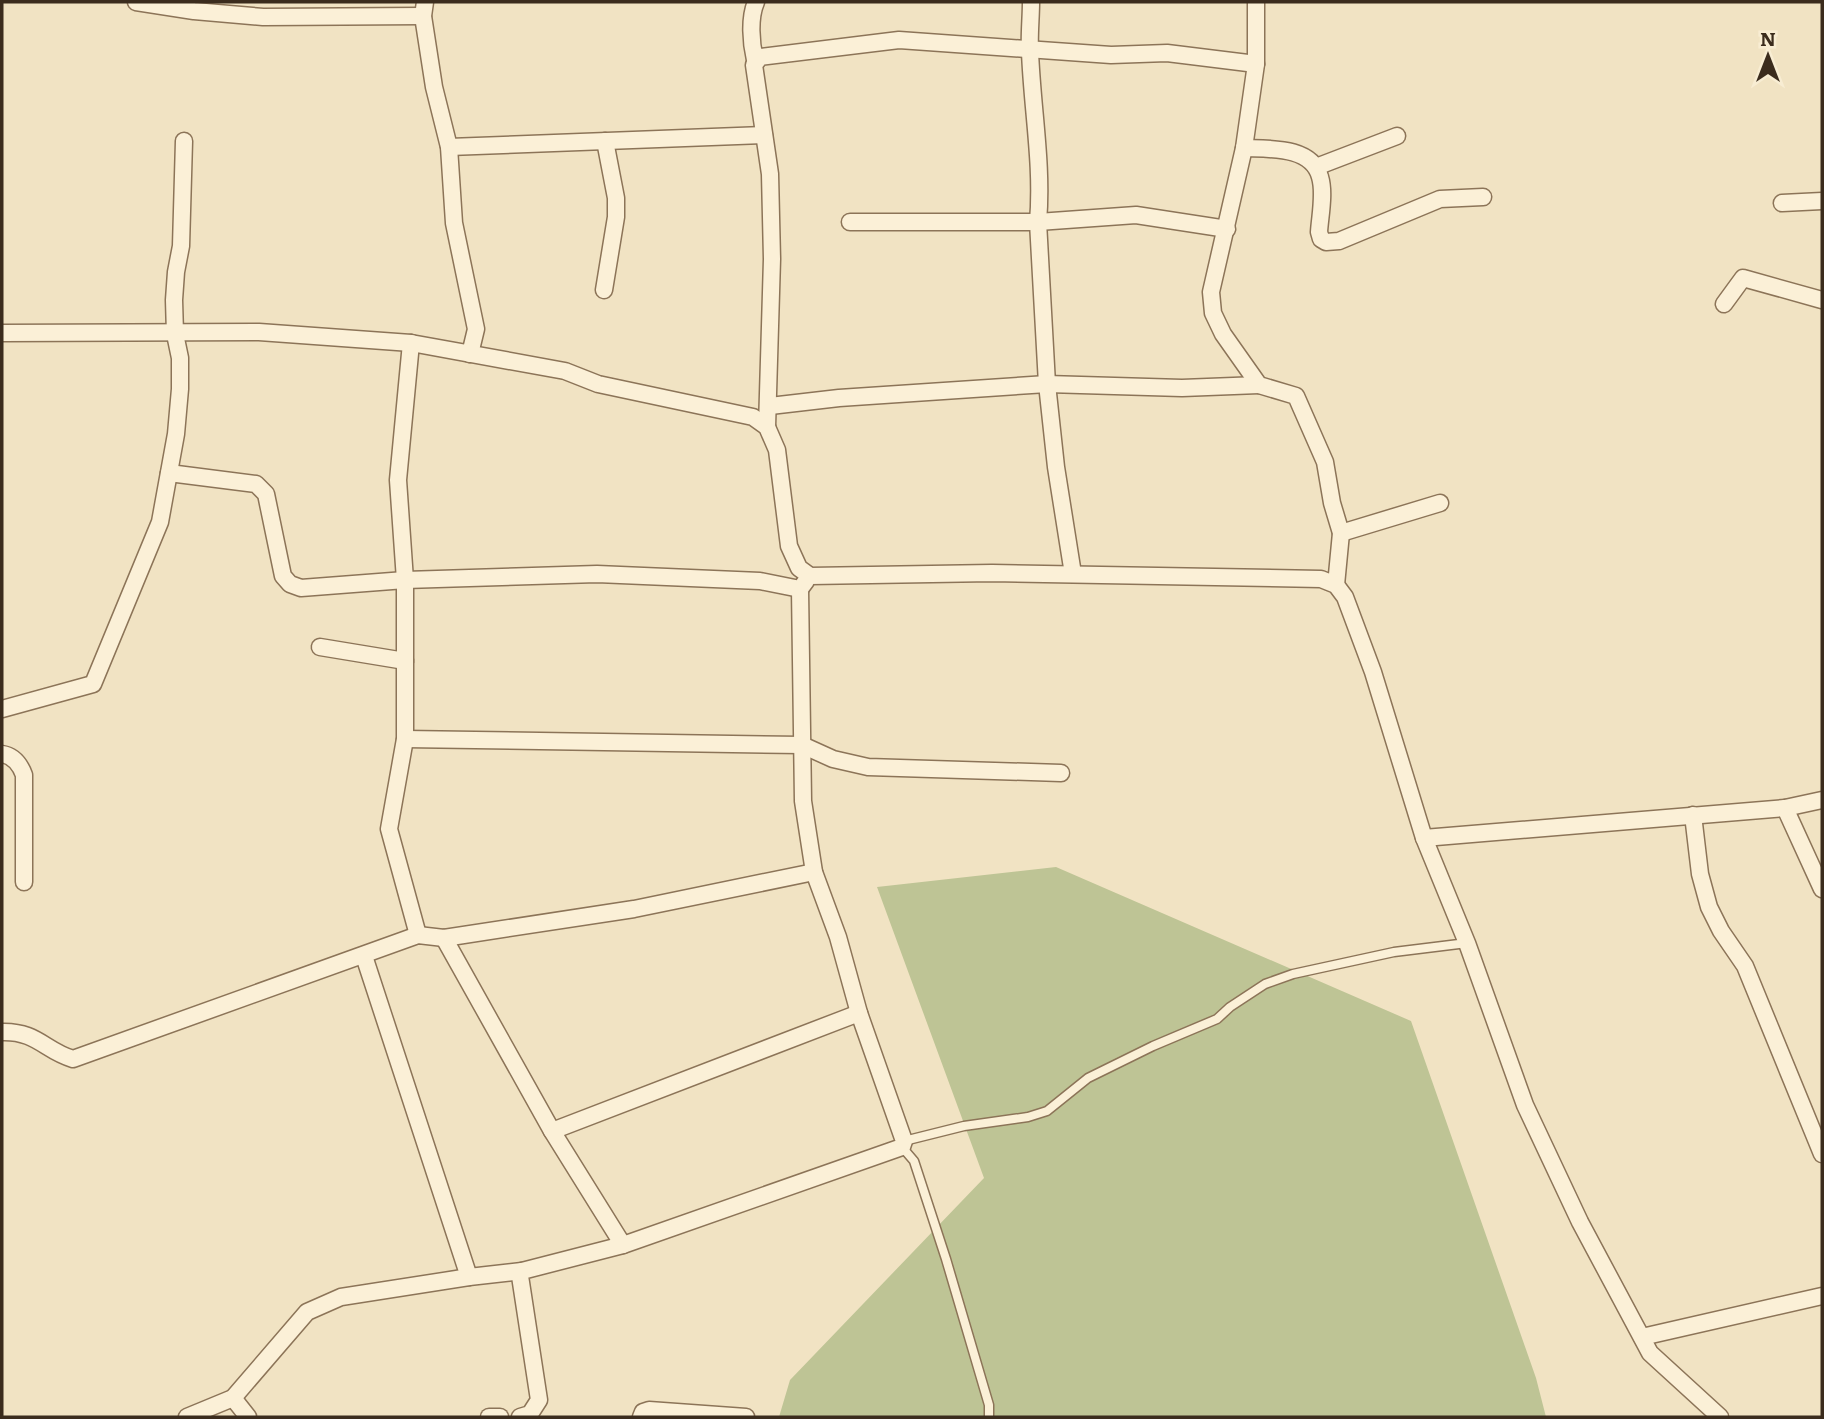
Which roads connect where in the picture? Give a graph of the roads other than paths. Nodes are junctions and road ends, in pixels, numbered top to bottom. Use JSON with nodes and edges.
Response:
{"nodes":[{"id":1,"x":136,"y":2,"type":"edge"},
{"id":2,"x":756,"y":2,"type":"edge"},
{"id":3,"x":1031,"y":2,"type":"edge"},
{"id":4,"x":1256,"y":2,"type":"edge"},
{"id":5,"x":424,"y":9,"type":"edge"},
{"id":6,"x":1030,"y":49,"type":"junction"},
{"id":7,"x":755,"y":60,"type":"junction"},
{"id":8,"x":1256,"y":65,"type":"junction"},
{"id":9,"x":764,"y":135,"type":"junction"},
{"id":10,"x":1397,"y":136,"type":"dead end"},
{"id":11,"x":184,"y":141,"type":"dead end"},
{"id":12,"x":605,"y":141,"type":"junction"},
{"id":13,"x":449,"y":147,"type":"junction"},
{"id":14,"x":1244,"y":148,"type":"junction"},
{"id":15,"x":1316,"y":167,"type":"junction"},
{"id":16,"x":1483,"y":197,"type":"dead end"},
{"id":17,"x":1822,"y":201,"type":"edge"},
{"id":18,"x":1782,"y":203,"type":"dead end"},
{"id":19,"x":850,"y":222,"type":"dead end"},
{"id":20,"x":1038,"y":222,"type":"junction"},
{"id":21,"x":1227,"y":229,"type":"junction"},
{"id":22,"x":604,"y":290,"type":"dead end"},
{"id":23,"x":1822,"y":300,"type":"edge"},
{"id":24,"x":1724,"y":304,"type":"dead end"},
{"id":25,"x":2,"y":333,"type":"edge"},
{"id":26,"x":175,"y":334,"type":"junction"},
{"id":27,"x":411,"y":343,"type":"junction"},
{"id":28,"x":470,"y":354,"type":"junction"},
{"id":29,"x":1047,"y":384,"type":"junction"},
{"id":30,"x":1259,"y":385,"type":"junction"},
{"id":31,"x":769,"y":406,"type":"junction"},
{"id":32,"x":767,"y":427,"type":"junction"},
{"id":33,"x":169,"y":473,"type":"junction"},
{"id":34,"x":1440,"y":503,"type":"dead end"},
{"id":35,"x":1341,"y":533,"type":"junction"},
{"id":36,"x":1073,"y":574,"type":"junction"},
{"id":37,"x":405,"y":580,"type":"junction"},
{"id":38,"x":805,"y":582,"type":"junction"},
{"id":39,"x":1336,"y":585,"type":"junction"},
{"id":40,"x":320,"y":647,"type":"dead end"},
{"id":41,"x":405,"y":661,"type":"junction"},
{"id":42,"x":2,"y":709,"type":"edge"},
{"id":43,"x":405,"y":739,"type":"junction"},
{"id":44,"x":802,"y":745,"type":"junction"},
{"id":45,"x":2,"y":754,"type":"edge"},
{"id":46,"x":1061,"y":772,"type":"dead end"},
{"id":47,"x":1822,"y":800,"type":"edge"},
{"id":48,"x":1784,"y":808,"type":"junction"},
{"id":49,"x":1693,"y":815,"type":"junction"},
{"id":50,"x":1424,"y":838,"type":"junction"},
{"id":51,"x":814,"y":872,"type":"junction"},
{"id":52,"x":24,"y":883,"type":"dead end"},
{"id":53,"x":1822,"y":889,"type":"edge"},
{"id":54,"x":418,"y":935,"type":"junction"},
{"id":55,"x":444,"y":938,"type":"junction"},
{"id":56,"x":1467,"y":943,"type":"junction"},
{"id":57,"x":364,"y":956,"type":"junction"},
{"id":58,"x":859,"y":1013,"type":"junction"},
{"id":59,"x":2,"y":1032,"type":"edge"},
{"id":60,"x":552,"y":1131,"type":"junction"},
{"id":61,"x":903,"y":1144,"type":"junction"},
{"id":62,"x":1822,"y":1154,"type":"edge"},
{"id":63,"x":623,"y":1245,"type":"junction"},
{"id":64,"x":522,"y":1271,"type":"junction"},
{"id":65,"x":469,"y":1277,"type":"junction"},
{"id":66,"x":1822,"y":1296,"type":"edge"},
{"id":67,"x":1642,"y":1337,"type":"junction"},
{"id":68,"x":233,"y":1398,"type":"junction"},
{"id":69,"x":188,"y":1417,"type":"edge"},
{"id":70,"x":248,"y":1417,"type":"edge"},
{"id":71,"x":489,"y":1417,"type":"edge"},
{"id":72,"x":500,"y":1417,"type":"edge"},
{"id":73,"x":520,"y":1417,"type":"edge"},
{"id":74,"x":641,"y":1417,"type":"edge"},
{"id":75,"x":746,"y":1417,"type":"edge"},
{"id":76,"x":989,"y":1417,"type":"edge"},
{"id":77,"x":1720,"y":1417,"type":"edge"}],
"edges":[{"from":1,"to":5,"type":"street"},
{"from":2,"to":7,"type":"street"},
{"from":3,"to":6,"type":"street"},
{"from":4,"to":8,"type":"street"},
{"from":5,"to":13,"type":"street"},
{"from":6,"to":7,"type":"street"},
{"from":6,"to":8,"type":"street"},
{"from":6,"to":20,"type":"street"},
{"from":7,"to":9,"type":"street"},
{"from":8,"to":14,"type":"street"},
{"from":9,"to":12,"type":"street"},
{"from":9,"to":31,"type":"street"},
{"from":10,"to":15,"type":"street"},
{"from":11,"to":26,"type":"street"},
{"from":12,"to":13,"type":"street"},
{"from":12,"to":22,"type":"street"},
{"from":13,"to":28,"type":"street"},
{"from":14,"to":15,"type":"street"},
{"from":14,"to":21,"type":"street"},
{"from":15,"to":16,"type":"street"},
{"from":17,"to":18,"type":"street"},
{"from":19,"to":20,"type":"street"},
{"from":20,"to":21,"type":"street"},
{"from":20,"to":29,"type":"street"},
{"from":21,"to":30,"type":"street"},
{"from":23,"to":24,"type":"street"},
{"from":25,"to":26,"type":"street"},
{"from":26,"to":27,"type":"street"},
{"from":26,"to":33,"type":"street"},
{"from":27,"to":28,"type":"street"},
{"from":27,"to":37,"type":"street"},
{"from":28,"to":32,"type":"street"},
{"from":29,"to":30,"type":"street"},
{"from":29,"to":31,"type":"street"},
{"from":29,"to":36,"type":"street"},
{"from":30,"to":35,"type":"street"},
{"from":31,"to":32,"type":"street"},
{"from":32,"to":38,"type":"street"},
{"from":33,"to":37,"type":"street"},
{"from":33,"to":42,"type":"street"},
{"from":34,"to":35,"type":"street"},
{"from":35,"to":39,"type":"street"},
{"from":36,"to":38,"type":"street"},
{"from":36,"to":39,"type":"street"},
{"from":37,"to":38,"type":"street"},
{"from":37,"to":41,"type":"street"},
{"from":38,"to":44,"type":"street"},
{"from":39,"to":50,"type":"street"},
{"from":40,"to":41,"type":"street"},
{"from":41,"to":43,"type":"street"},
{"from":43,"to":44,"type":"street"},
{"from":43,"to":54,"type":"street"},
{"from":44,"to":46,"type":"street"},
{"from":44,"to":51,"type":"street"},
{"from":45,"to":52,"type":"street"},
{"from":47,"to":48,"type":"street"},
{"from":48,"to":49,"type":"street"},
{"from":48,"to":53,"type":"street"},
{"from":49,"to":50,"type":"street"},
{"from":49,"to":62,"type":"street"},
{"from":50,"to":56,"type":"street"},
{"from":51,"to":55,"type":"street"},
{"from":51,"to":58,"type":"street"},
{"from":54,"to":55,"type":"street"},
{"from":54,"to":57,"type":"street"},
{"from":55,"to":60,"type":"street"},
{"from":56,"to":61,"type":"lane"},
{"from":56,"to":67,"type":"street"},
{"from":57,"to":59,"type":"street"},
{"from":57,"to":65,"type":"street"},
{"from":58,"to":60,"type":"street"},
{"from":58,"to":61,"type":"street"},
{"from":60,"to":63,"type":"street"},
{"from":61,"to":63,"type":"street"},
{"from":61,"to":76,"type":"lane"},
{"from":63,"to":64,"type":"street"},
{"from":64,"to":65,"type":"street"},
{"from":64,"to":73,"type":"street"},
{"from":65,"to":68,"type":"street"},
{"from":66,"to":67,"type":"street"},
{"from":67,"to":77,"type":"street"},
{"from":68,"to":69,"type":"street"},
{"from":68,"to":70,"type":"street"},
{"from":71,"to":72,"type":"street"},
{"from":74,"to":75,"type":"street"}]}
